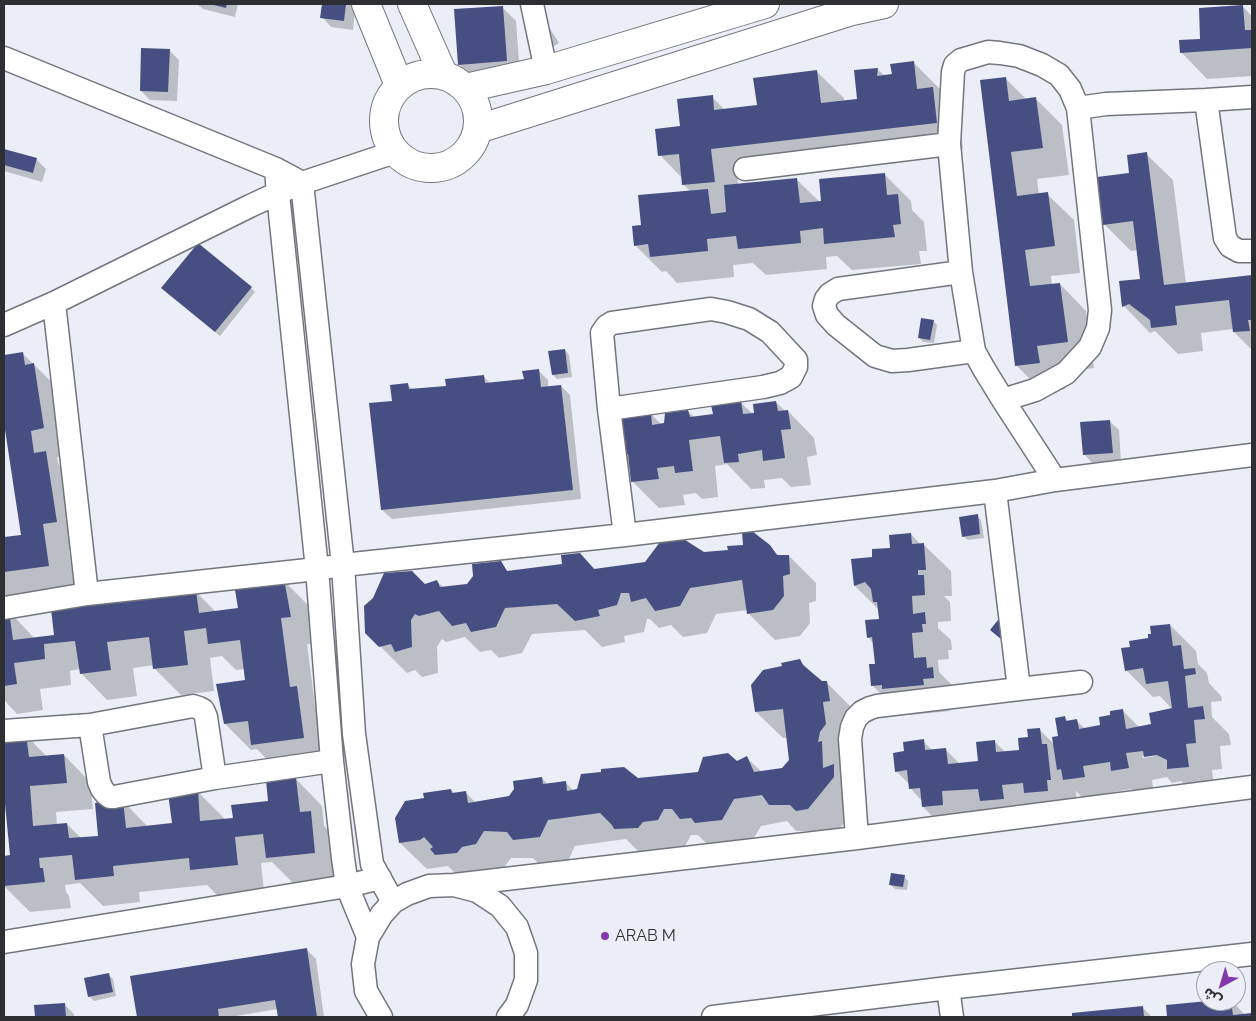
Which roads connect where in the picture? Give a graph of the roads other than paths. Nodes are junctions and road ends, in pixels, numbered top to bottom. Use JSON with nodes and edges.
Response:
{"nodes":[{"id":1,"x":366,"y":4,"type":"edge"},
{"id":2,"x":412,"y":4,"type":"edge"},
{"id":3,"x":532,"y":4,"type":"edge"},
{"id":4,"x":765,"y":4,"type":"edge"},
{"id":5,"x":884,"y":4,"type":"edge"},
{"id":6,"x":4,"y":58,"type":"edge"},
{"id":7,"x":546,"y":70,"type":"junction"},
{"id":8,"x":443,"y":74,"type":"junction"},
{"id":9,"x":399,"y":86,"type":"junction"},
{"id":10,"x":466,"y":88,"type":"junction"},
{"id":11,"x":1252,"y":97,"type":"edge"},
{"id":12,"x":1206,"y":100,"type":"junction"},
{"id":13,"x":1078,"y":108,"type":"junction"},
{"id":14,"x":478,"y":129,"type":"junction"},
{"id":15,"x":949,"y":144,"type":"junction"},
{"id":16,"x":396,"y":152,"type":"junction"},
{"id":17,"x":744,"y":169,"type":"dead end"},
{"id":18,"x":276,"y":170,"type":"junction"},
{"id":19,"x":302,"y":183,"type":"junction"},
{"id":20,"x":278,"y":194,"type":"junction"},
{"id":21,"x":1252,"y":252,"type":"edge"},
{"id":22,"x":961,"y":272,"type":"junction"},
{"id":23,"x":54,"y":304,"type":"junction"},
{"id":24,"x":4,"y":325,"type":"edge"},
{"id":25,"x":974,"y":351,"type":"junction"},
{"id":26,"x":1003,"y":400,"type":"junction"},
{"id":27,"x":609,"y":409,"type":"junction"},
{"id":28,"x":1252,"y":454,"type":"edge"},
{"id":29,"x":1055,"y":480,"type":"junction"},
{"id":30,"x":995,"y":491,"type":"junction"},
{"id":31,"x":625,"y":536,"type":"junction"},
{"id":32,"x":343,"y":565,"type":"junction"},
{"id":33,"x":317,"y":569,"type":"junction"},
{"id":34,"x":87,"y":594,"type":"junction"},
{"id":35,"x":4,"y":608,"type":"edge"},
{"id":36,"x":1081,"y":682,"type":"dead end"},
{"id":37,"x":1019,"y":689,"type":"junction"},
{"id":38,"x":90,"y":725,"type":"junction"},
{"id":39,"x":4,"y":731,"type":"edge"},
{"id":40,"x":332,"y":761,"type":"junction"},
{"id":41,"x":215,"y":778,"type":"junction"},
{"id":42,"x":1252,"y":787,"type":"edge"},
{"id":43,"x":857,"y":838,"type":"junction"},
{"id":44,"x":380,"y":878,"type":"junction"},
{"id":45,"x":454,"y":885,"type":"junction"},
{"id":46,"x":347,"y":886,"type":"junction"},
{"id":47,"x":393,"y":902,"type":"junction"},
{"id":48,"x":368,"y":937,"type":"junction"},
{"id":49,"x":4,"y":942,"type":"edge"},
{"id":50,"x":1252,"y":954,"type":"edge"},
{"id":51,"x":948,"y":988,"type":"junction"},
{"id":52,"x":381,"y":1017,"type":"edge"},
{"id":53,"x":508,"y":1017,"type":"edge"},
{"id":54,"x":713,"y":1017,"type":"edge"},
{"id":55,"x":952,"y":1017,"type":"edge"}],
"edges":[{"from":1,"to":9,"type":"street"},
{"from":2,"to":8,"type":"street"},
{"from":3,"to":7,"type":"street"},
{"from":4,"to":7,"type":"street"},
{"from":5,"to":14,"type":"street"},
{"from":6,"to":18,"type":"street"},
{"from":7,"to":10,"type":"street"},
{"from":8,"to":9,"type":"street"},
{"from":8,"to":10,"type":"street"},
{"from":9,"to":16,"type":"street"},
{"from":10,"to":14,"type":"street"},
{"from":11,"to":12,"type":"street"},
{"from":12,"to":13,"type":"street"},
{"from":12,"to":21,"type":"street"},
{"from":13,"to":15,"type":"street"},
{"from":13,"to":26,"type":"street"},
{"from":14,"to":16,"type":"street"},
{"from":15,"to":17,"type":"street"},
{"from":15,"to":22,"type":"street"},
{"from":16,"to":19,"type":"street"},
{"from":18,"to":19,"type":"street"},
{"from":18,"to":20,"type":"street"},
{"from":19,"to":20,"type":"street"},
{"from":19,"to":32,"type":"street"},
{"from":20,"to":23,"type":"street"},
{"from":20,"to":33,"type":"street"},
{"from":22,"to":25,"type":"street"},
{"from":22,"to":25,"type":"street"},
{"from":23,"to":24,"type":"street"},
{"from":23,"to":34,"type":"street"},
{"from":25,"to":26,"type":"street"},
{"from":26,"to":29,"type":"street"},
{"from":27,"to":27,"type":"street"},
{"from":27,"to":31,"type":"street"},
{"from":28,"to":29,"type":"street"},
{"from":29,"to":30,"type":"street"},
{"from":30,"to":31,"type":"street"},
{"from":30,"to":37,"type":"street"},
{"from":31,"to":32,"type":"street"},
{"from":32,"to":33,"type":"street"},
{"from":32,"to":44,"type":"street"},
{"from":33,"to":34,"type":"street"},
{"from":33,"to":40,"type":"street"},
{"from":34,"to":35,"type":"street"},
{"from":36,"to":37,"type":"street"},
{"from":37,"to":43,"type":"street"},
{"from":38,"to":39,"type":"street"},
{"from":38,"to":41,"type":"street"},
{"from":38,"to":41,"type":"street"},
{"from":40,"to":41,"type":"street"},
{"from":40,"to":46,"type":"street"},
{"from":42,"to":43,"type":"street"},
{"from":43,"to":45,"type":"street"},
{"from":44,"to":46,"type":"street"},
{"from":44,"to":47,"type":"street"},
{"from":45,"to":47,"type":"street"},
{"from":45,"to":53,"type":"street"},
{"from":46,"to":48,"type":"street"},
{"from":46,"to":49,"type":"street"},
{"from":47,"to":48,"type":"street"},
{"from":48,"to":52,"type":"street"},
{"from":50,"to":51,"type":"street"},
{"from":51,"to":54,"type":"street"},
{"from":51,"to":55,"type":"street"}]}
